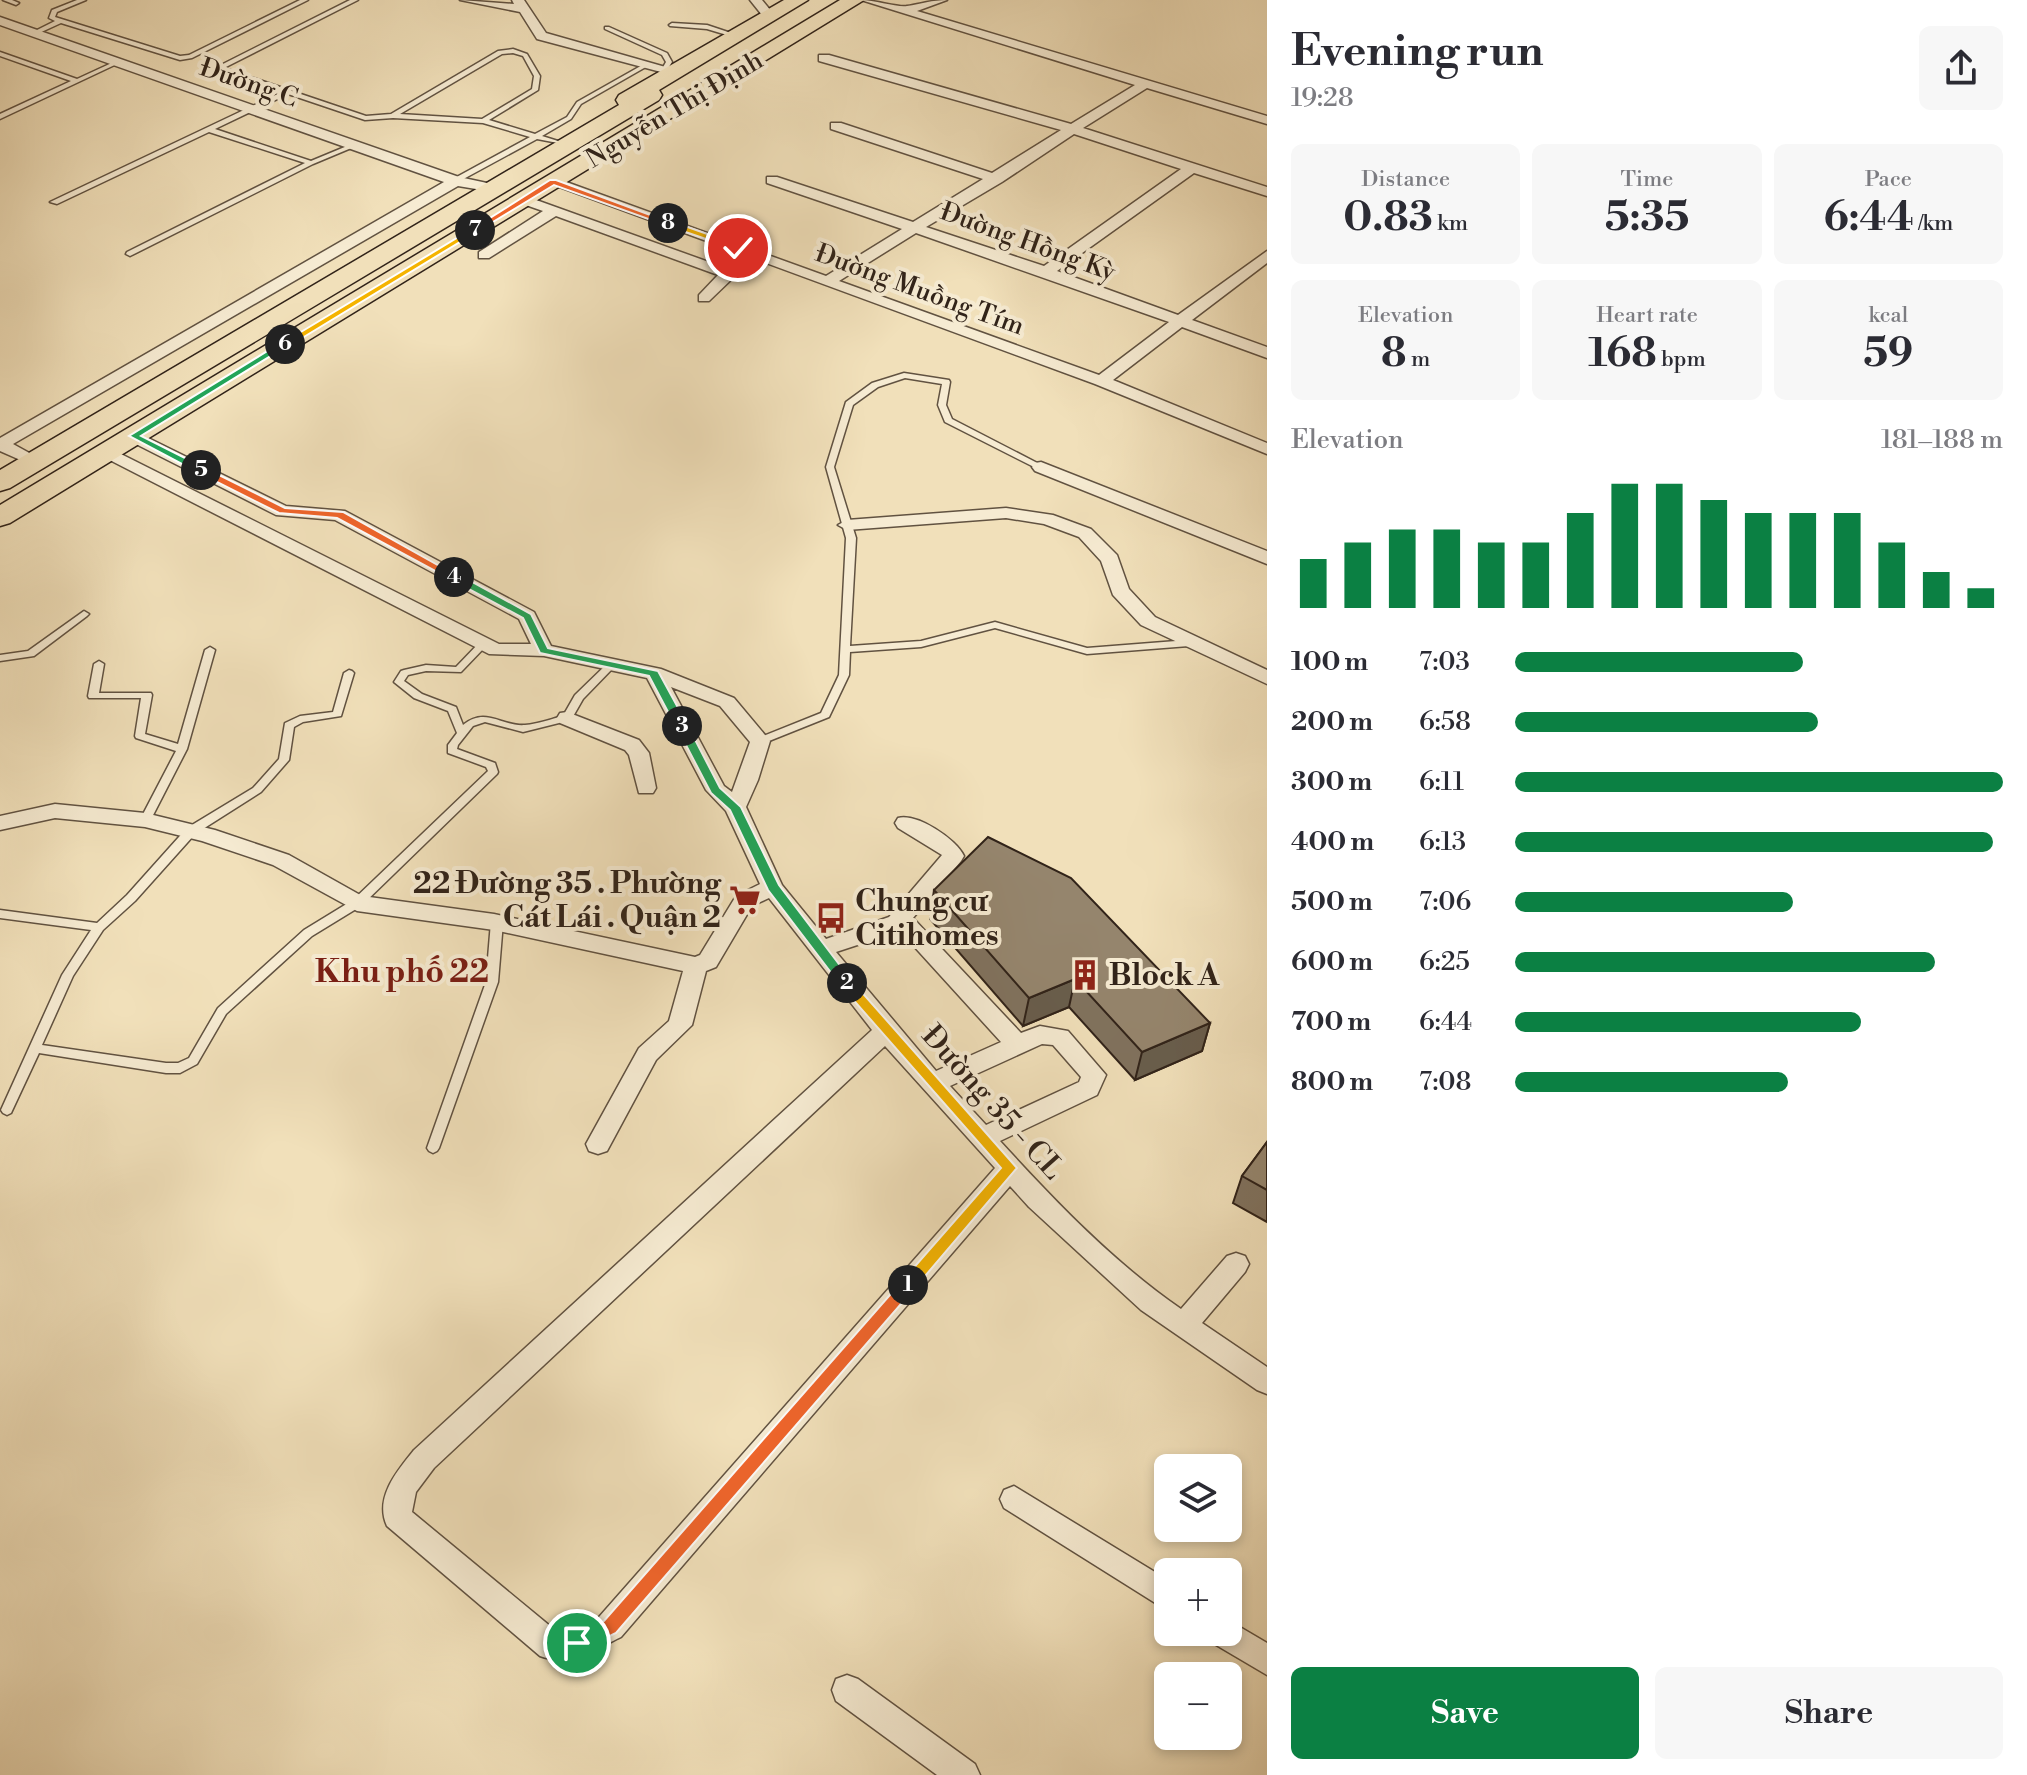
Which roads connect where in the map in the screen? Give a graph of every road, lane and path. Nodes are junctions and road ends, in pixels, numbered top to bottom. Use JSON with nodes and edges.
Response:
{"nodes":[{"id":1,"x":6,"y":0,"type":"edge"},
{"id":2,"x":83,"y":0,"type":"edge"},
{"id":3,"x":305,"y":0,"type":"edge"},
{"id":4,"x":355,"y":0,"type":"edge"},
{"id":5,"x":466,"y":0,"type":"edge"},
{"id":6,"x":798,"y":0,"type":"edge"},
{"id":7,"x":815,"y":0,"type":"edge"},
{"id":8,"x":835,"y":0,"type":"edge"},
{"id":9,"x":854,"y":0,"type":"edge"},
{"id":10,"x":867,"y":0,"type":"edge"},
{"id":11,"x":941,"y":0,"type":"edge"},
{"id":12,"x":16,"y":3,"type":"dead end"},
{"id":13,"x":520,"y":5,"type":"edge"},
{"id":14,"x":905,"y":11,"type":"junction"},
{"id":15,"x":768,"y":13,"type":"edge"},
{"id":16,"x":0,"y":21,"type":"edge"},
{"id":17,"x":60,"y":21,"type":"junction"},
{"id":18,"x":672,"y":25,"type":"dead end"},
{"id":19,"x":607,"y":28,"type":"dead end"},
{"id":20,"x":35,"y":33,"type":"junction"},
{"id":21,"x":737,"y":36,"type":"junction"},
{"id":22,"x":526,"y":42,"type":"dead end"},
{"id":23,"x":513,"y":51,"type":"junction"},
{"id":24,"x":0,"y":54,"type":"edge"},
{"id":25,"x":824,"y":58,"type":"dead end"},
{"id":26,"x":118,"y":62,"type":"junction"},
{"id":27,"x":648,"y":64,"type":"junction"},
{"id":28,"x":676,"y":72,"type":"junction"},
{"id":29,"x":77,"y":81,"type":"junction"},
{"id":30,"x":1145,"y":84,"type":"junction"},
{"id":31,"x":286,"y":93,"type":"junction"},
{"id":32,"x":257,"y":109,"type":"junction"},
{"id":33,"x":393,"y":116,"type":"junction"},
{"id":34,"x":0,"y":117,"type":"edge"},
{"id":35,"x":1267,"y":120,"type":"edge"},
{"id":36,"x":483,"y":121,"type":"junction"},
{"id":37,"x":836,"y":126,"type":"dead end"},
{"id":38,"x":211,"y":130,"type":"junction"},
{"id":39,"x":1070,"y":130,"type":"junction"},
{"id":40,"x":553,"y":141,"type":"junction"},
{"id":41,"x":354,"y":145,"type":"junction"},
{"id":42,"x":311,"y":163,"type":"junction"},
{"id":43,"x":1190,"y":169,"type":"junction"},
{"id":44,"x":531,"y":174,"type":"junction"},
{"id":45,"x":997,"y":179,"type":"junction"},
{"id":46,"x":772,"y":180,"type":"dead end"},
{"id":47,"x":456,"y":181,"type":"junction"},
{"id":48,"x":502,"y":192,"type":"junction"},
{"id":49,"x":1267,"y":192,"type":"edge"},
{"id":50,"x":54,"y":202,"type":"dead end"},
{"id":51,"x":555,"y":210,"type":"junction"},
{"id":52,"x":918,"y":228,"type":"junction"},
{"id":53,"x":130,"y":254,"type":"dead end"},
{"id":54,"x":484,"y":255,"type":"dead end"},
{"id":55,"x":1263,"y":264,"type":"edge"},
{"id":56,"x":1046,"y":272,"type":"junction"},
{"id":57,"x":830,"y":280,"type":"junction"},
{"id":58,"x":704,"y":298,"type":"dead end"},
{"id":59,"x":1179,"y":321,"type":"junction"},
{"id":60,"x":202,"y":340,"type":"junction"},
{"id":61,"x":1267,"y":353,"type":"edge"},
{"id":62,"x":1101,"y":381,"type":"junction"},
{"id":63,"x":97,"y":435,"type":"junction"},
{"id":64,"x":1267,"y":449,"type":"edge"},
{"id":65,"x":6,"y":454,"type":"edge"},
{"id":66,"x":1041,"y":467,"type":"joint"},
{"id":67,"x":0,"y":482,"type":"edge"},
{"id":68,"x":0,"y":501,"type":"edge"},
{"id":69,"x":0,"y":517,"type":"edge"},
{"id":70,"x":847,"y":525,"type":"junction"},
{"id":71,"x":1267,"y":558,"type":"edge"},
{"id":72,"x":84,"y":614,"type":"dead end"},
{"id":73,"x":1189,"y":643,"type":"junction"},
{"id":74,"x":483,"y":644,"type":"junction"},
{"id":75,"x":845,"y":649,"type":"junction"},
{"id":76,"x":210,"y":650,"type":"dead end"},
{"id":77,"x":544,"y":650,"type":"junction"},
{"id":78,"x":0,"y":658,"type":"edge"},
{"id":79,"x":99,"y":664,"type":"dead end"},
{"id":80,"x":610,"y":666,"type":"junction"},
{"id":81,"x":349,"y":673,"type":"dead end"},
{"id":82,"x":654,"y":673,"type":"junction"},
{"id":83,"x":1267,"y":678,"type":"edge"},
{"id":84,"x":567,"y":718,"type":"junction"},
{"id":85,"x":462,"y":734,"type":"junction"},
{"id":86,"x":760,"y":741,"type":"junction"},
{"id":87,"x":182,"y":749,"type":"junction"},
{"id":88,"x":646,"y":788,"type":"dead end"},
{"id":89,"x":735,"y":807,"type":"junction"},
{"id":90,"x":145,"y":820,"type":"junction"},
{"id":91,"x":0,"y":823,"type":"edge"},
{"id":92,"x":906,"y":823,"type":"dead end"},
{"id":93,"x":191,"y":831,"type":"junction"},
{"id":94,"x":772,"y":887,"type":"junction"},
{"id":95,"x":357,"y":903,"type":"junction"},
{"id":96,"x":0,"y":914,"type":"edge"},
{"id":97,"x":497,"y":922,"type":"junction"},
{"id":98,"x":897,"y":923,"type":"junction"},
{"id":99,"x":99,"y":927,"type":"junction"},
{"id":100,"x":819,"y":950,"type":"junction"},
{"id":101,"x":696,"y":966,"type":"junction"},
{"id":102,"x":886,"y":1031,"type":"junction"},
{"id":103,"x":1018,"y":1045,"type":"junction"},
{"id":104,"x":34,"y":1048,"type":"junction"},
{"id":105,"x":933,"y":1083,"type":"junction"},
{"id":106,"x":7,"y":1110,"type":"dead end"},
{"id":107,"x":982,"y":1138,"type":"junction"},
{"id":108,"x":598,"y":1144,"type":"dead end"},
{"id":109,"x":433,"y":1148,"type":"dead end"},
{"id":110,"x":1010,"y":1168,"type":"junction"},
{"id":111,"x":1236,"y":1264,"type":"dead end"},
{"id":112,"x":1184,"y":1325,"type":"junction"},
{"id":113,"x":1267,"y":1382,"type":"edge"},
{"id":114,"x":1014,"y":1499,"type":"dead end"},
{"id":115,"x":1154,"y":1588,"type":"edge"},
{"id":116,"x":1242,"y":1644,"type":"edge"},
{"id":117,"x":1267,"y":1660,"type":"edge"},
{"id":118,"x":847,"y":1690,"type":"dead end"},
{"id":119,"x":964,"y":1775,"type":"edge"}],
"edges":[{"from":1,"to":12,"type":"lane"},
{"from":2,"to":17,"type":"lane"},
{"from":3,"to":17,"type":"lane"},
{"from":4,"to":31,"type":"lane"},
{"from":5,"to":13,"type":"street"},
{"from":6,"to":15,"type":"main road","name":"Nguyễn Thị Định"},
{"from":7,"to":15,"type":"main road","name":"Nguyễn Thị Định"},
{"from":8,"to":44,"type":"main road","name":"Nguyễn Thị Định"},
{"from":9,"to":44,"type":"main road","name":"Nguyễn Thị Định"},
{"from":10,"to":14,"type":"street"},
{"from":11,"to":14,"type":"street"},
{"from":13,"to":27,"type":"street"},
{"from":14,"to":30,"type":"street"},
{"from":15,"to":21,"type":"main road","name":"Nguyễn Thị Định"},
{"from":15,"to":28,"type":"main road","name":"Nguyễn Thị Định"},
{"from":16,"to":20,"type":"street","name":"Đường C"},
{"from":17,"to":20,"type":"lane"},
{"from":18,"to":21,"type":"lane"},
{"from":19,"to":28,"type":"lane"},
{"from":20,"to":26,"type":"street","name":"Đường C"},
{"from":21,"to":28,"type":"main road","name":"Nguyễn Thị Định"},
{"from":22,"to":23,"type":"lane"},
{"from":23,"to":33,"type":"lane"},
{"from":23,"to":36,"type":"lane"},
{"from":24,"to":29,"type":"lane"},
{"from":25,"to":39,"type":"street"},
{"from":26,"to":29,"type":"lane"},
{"from":26,"to":32,"type":"street","name":"Đường C"},
{"from":27,"to":28,"type":"street"},
{"from":27,"to":40,"type":"lane"},
{"from":28,"to":40,"type":"main road","name":"Nguyễn Thị Định"},
{"from":29,"to":34,"type":"lane"},
{"from":30,"to":35,"type":"street"},
{"from":30,"to":39,"type":"street"},
{"from":31,"to":32,"type":"lane"},
{"from":31,"to":33,"type":"lane"},
{"from":32,"to":38,"type":"lane"},
{"from":32,"to":41,"type":"street","name":"Đường C"},
{"from":33,"to":36,"type":"lane"},
{"from":36,"to":40,"type":"lane"},
{"from":37,"to":45,"type":"street"},
{"from":38,"to":42,"type":"lane"},
{"from":38,"to":50,"type":"lane"},
{"from":39,"to":43,"type":"street"},
{"from":39,"to":45,"type":"street"},
{"from":40,"to":44,"type":"main road","name":"Nguyễn Thị Định"},
{"from":40,"to":47,"type":"lane"},
{"from":41,"to":42,"type":"lane"},
{"from":41,"to":47,"type":"street","name":"Đường C"},
{"from":42,"to":53,"type":"lane"},
{"from":43,"to":49,"type":"street"},
{"from":43,"to":56,"type":"street"},
{"from":44,"to":48,"type":"main road","name":"Nguyễn Thị Định"},
{"from":44,"to":48,"type":"main road","name":"Nguyễn Thị Định"},
{"from":44,"to":57,"type":"street","name":"Đường Muồng Tím"},
{"from":45,"to":52,"type":"street"},
{"from":46,"to":52,"type":"street","name":"Đường Hồng Kỳ"},
{"from":47,"to":48,"type":"street","name":"Đường C"},
{"from":47,"to":60,"type":"street"},
{"from":48,"to":51,"type":"street","name":"Đường C"},
{"from":48,"to":60,"type":"main road","name":"Nguyễn Thị Định"},
{"from":48,"to":63,"type":"main road","name":"Nguyễn Thị Định"},
{"from":48,"to":63,"type":"main road","name":"Nguyễn Thị Định"},
{"from":51,"to":54,"type":"street"},
{"from":51,"to":58,"type":"street","name":"Đường C"},
{"from":52,"to":56,"type":"street","name":"Đường Hồng Kỳ"},
{"from":52,"to":57,"type":"street"},
{"from":55,"to":59,"type":"street"},
{"from":56,"to":59,"type":"street","name":"Đường Hồng Kỳ"},
{"from":57,"to":62,"type":"street","name":"Đường Muồng Tím"},
{"from":59,"to":61,"type":"street","name":"Đường Hồng Kỳ"},
{"from":59,"to":62,"type":"street"},
{"from":60,"to":63,"type":"main road","name":"Nguyễn Thị Định"},
{"from":60,"to":65,"type":"street"},
{"from":62,"to":64,"type":"street","name":"Đường Muồng Tím"},
{"from":63,"to":65,"type":"main road","name":"Nguyễn Thị Định"},
{"from":63,"to":67,"type":"main road","name":"Nguyễn Thị Định"},
{"from":63,"to":68,"type":"main road","name":"Nguyễn Thị Định"},
{"from":63,"to":69,"type":"main road","name":"Nguyễn Thị Định"},
{"from":63,"to":74,"type":"street"},
{"from":63,"to":77,"type":"street"},
{"from":66,"to":70,"type":"lane"},
{"from":66,"to":71,"type":"street"},
{"from":70,"to":73,"type":"street"},
{"from":70,"to":75,"type":"lane"},
{"from":72,"to":78,"type":"lane"},
{"from":73,"to":75,"type":"lane"},
{"from":73,"to":83,"type":"street"},
{"from":74,"to":77,"type":"street"},
{"from":74,"to":85,"type":"lane"},
{"from":75,"to":86,"type":"lane"},
{"from":76,"to":87,"type":"lane"},
{"from":77,"to":80,"type":"street"},
{"from":79,"to":87,"type":"lane"},
{"from":80,"to":82,"type":"street"},
{"from":80,"to":84,"type":"lane"},
{"from":81,"to":93,"type":"lane"},
{"from":82,"to":86,"type":"street"},
{"from":82,"to":89,"type":"street","name":"Đường 35 - CL"},
{"from":84,"to":85,"type":"lane"},
{"from":84,"to":88,"type":"street"},
{"from":85,"to":95,"type":"lane"},
{"from":86,"to":89,"type":"street"},
{"from":87,"to":90,"type":"lane"},
{"from":89,"to":94,"type":"street","name":"Đường 35 - CL"},
{"from":90,"to":91,"type":"street"},
{"from":90,"to":93,"type":"street"},
{"from":92,"to":98,"type":"street"},
{"from":93,"to":95,"type":"street"},
{"from":93,"to":99,"type":"lane"},
{"from":94,"to":100,"type":"street","name":"Đường 35 - CL"},
{"from":94,"to":101,"type":"street"},
{"from":95,"to":97,"type":"street"},
{"from":95,"to":104,"type":"lane"},
{"from":96,"to":99,"type":"lane"},
{"from":97,"to":101,"type":"street"},
{"from":97,"to":109,"type":"lane"},
{"from":98,"to":100,"type":"street"},
{"from":98,"to":103,"type":"street"},
{"from":99,"to":104,"type":"lane"},
{"from":100,"to":102,"type":"street","name":"Đường 35 - CL"},
{"from":101,"to":108,"type":"street"},
{"from":102,"to":105,"type":"street","name":"Đường 35 - CL"},
{"from":102,"to":110,"type":"street"},
{"from":103,"to":105,"type":"street"},
{"from":103,"to":107,"type":"street"},
{"from":104,"to":106,"type":"lane"},
{"from":105,"to":107,"type":"street","name":"Đường 35 - CL"},
{"from":107,"to":110,"type":"street","name":"Đường 35 - CL"},
{"from":110,"to":112,"type":"street","name":"Đường 35 - CL"},
{"from":111,"to":112,"type":"street"},
{"from":112,"to":113,"type":"street","name":"Đường 35 - CL"},
{"from":114,"to":115,"type":"street"},
{"from":116,"to":117,"type":"street"},
{"from":118,"to":119,"type":"street"}]}
